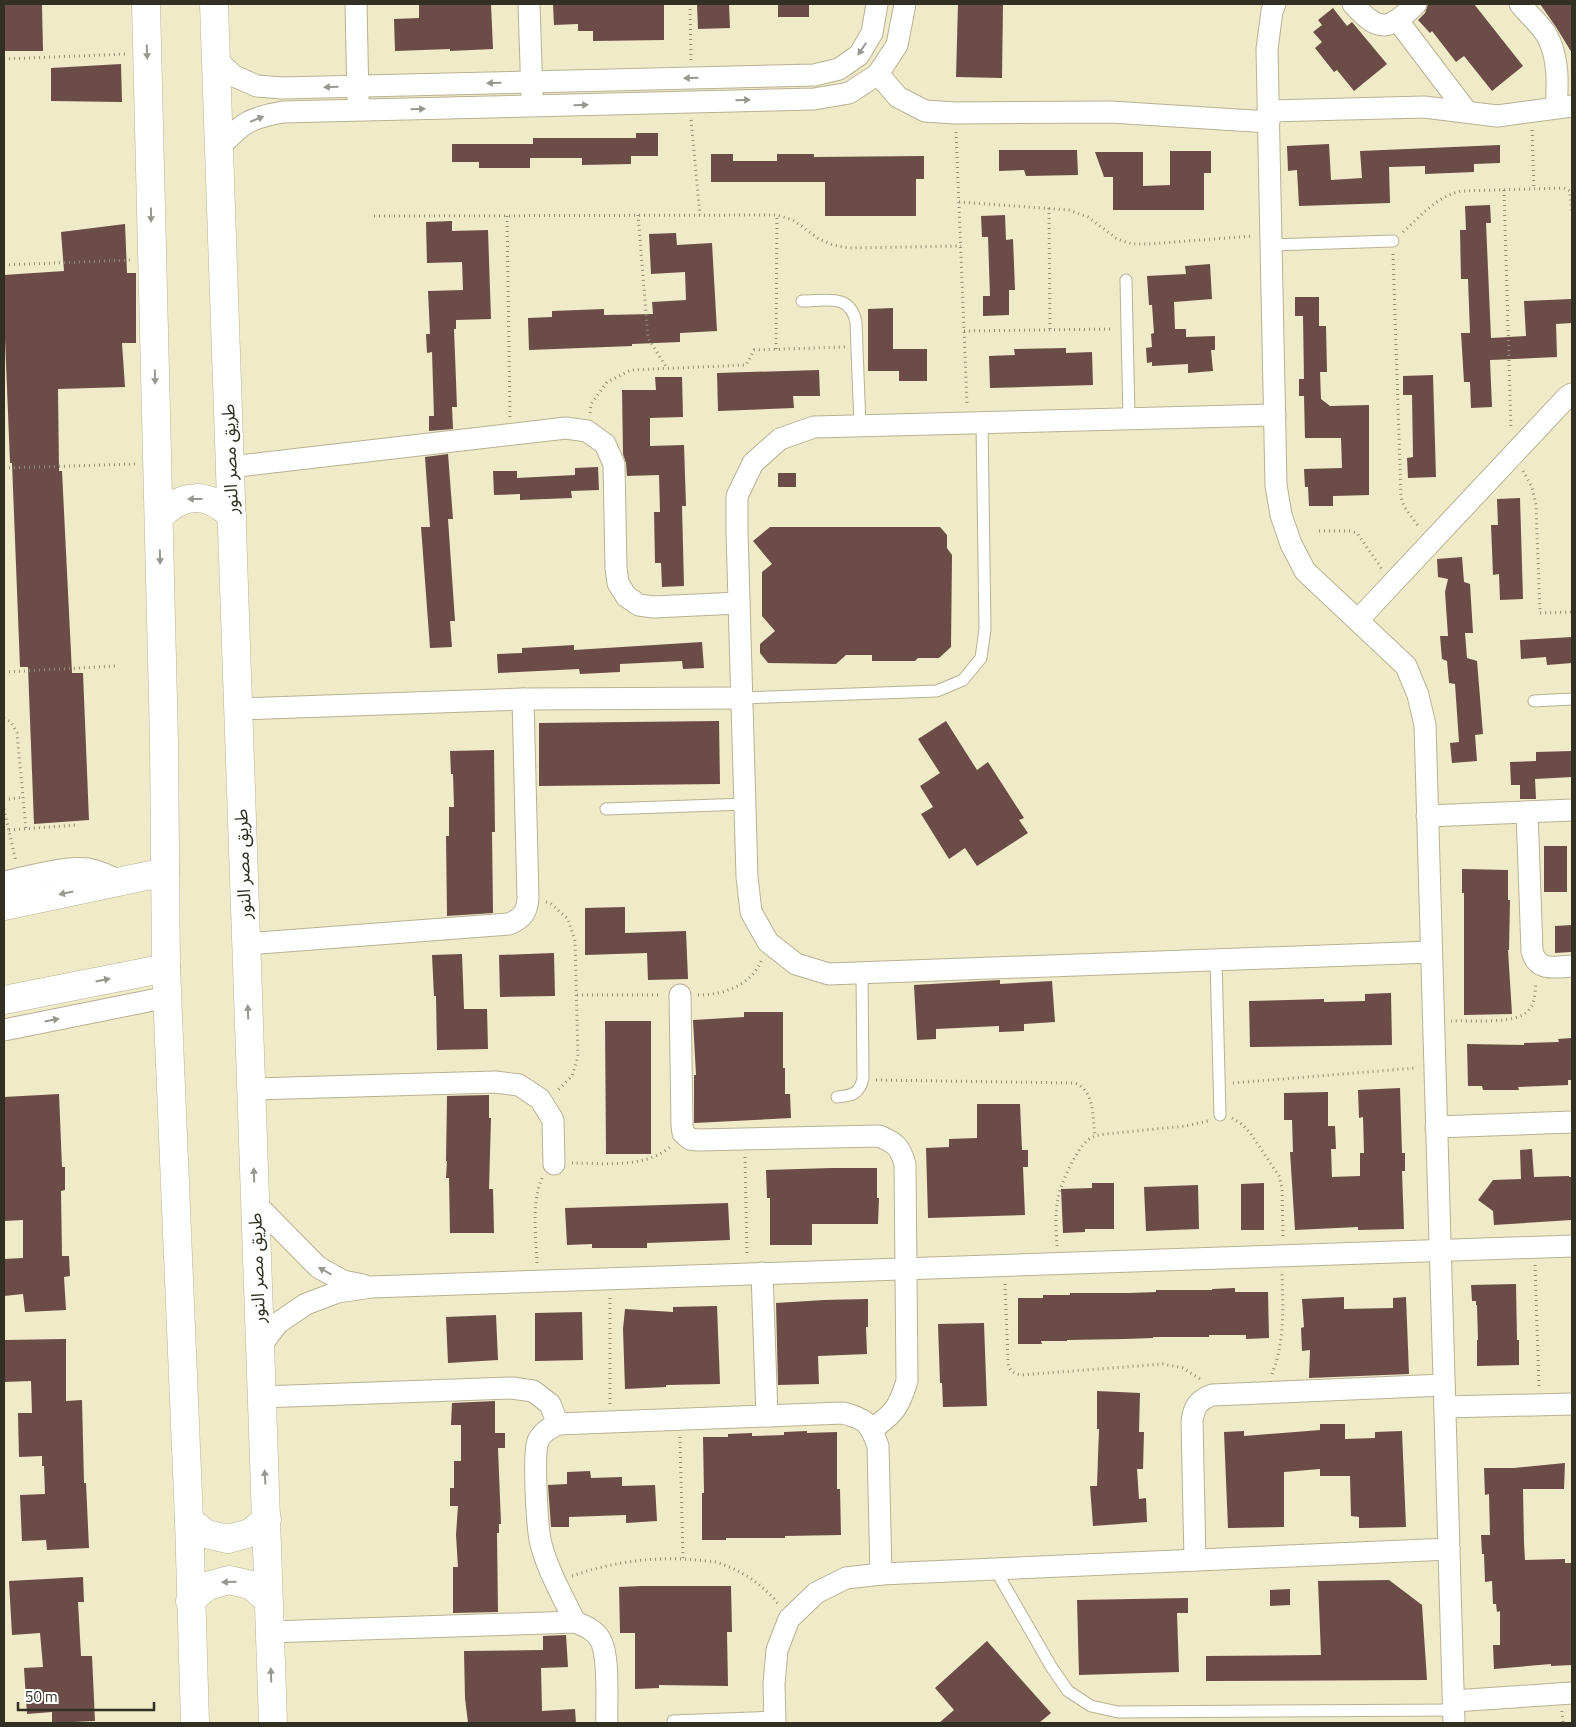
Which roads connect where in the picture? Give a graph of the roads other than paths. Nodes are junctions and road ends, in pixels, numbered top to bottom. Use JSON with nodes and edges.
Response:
{"nodes":[{"id":1,"x":146,"y":4,"type":"edge"},
{"id":2,"x":214,"y":4,"type":"edge"},
{"id":3,"x":356,"y":4,"type":"edge"},
{"id":4,"x":529,"y":4,"type":"edge"},
{"id":5,"x":878,"y":4,"type":"edge"},
{"id":6,"x":905,"y":4,"type":"edge"},
{"id":7,"x":1353,"y":4,"type":"edge"},
{"id":8,"x":1416,"y":4,"type":"edge"},
{"id":9,"x":1520,"y":4,"type":"edge"},
{"id":10,"x":1271,"y":6,"type":"edge"},
{"id":11,"x":1398,"y":21,"type":"junction"},
{"id":12,"x":216,"y":59,"type":"junction"},
{"id":13,"x":878,"y":74,"type":"junction"},
{"id":14,"x":532,"y":82,"type":"junction"},
{"id":15,"x":358,"y":86,"type":"junction"},
{"id":16,"x":532,"y":106,"type":"junction"},
{"id":17,"x":1564,"y":107,"type":"edge"},
{"id":18,"x":358,"y":110,"type":"junction"},
{"id":19,"x":1467,"y":112,"type":"junction"},
{"id":20,"x":1268,"y":116,"type":"junction"},
{"id":21,"x":219,"y":148,"type":"junction"},
{"id":22,"x":1271,"y":240,"type":"junction"},
{"id":23,"x":1393,"y":241,"type":"road end"},
{"id":24,"x":1126,"y":280,"type":"dead end"},
{"id":25,"x":802,"y":301,"type":"dead end"},
{"id":26,"x":1572,"y":394,"type":"edge"},
{"id":27,"x":1275,"y":415,"type":"junction"},
{"id":28,"x":1129,"y":419,"type":"junction"},
{"id":29,"x":975,"y":423,"type":"junction"},
{"id":30,"x":860,"y":426,"type":"junction"},
{"id":31,"x":230,"y":467,"type":"junction"},
{"id":32,"x":232,"y":516,"type":"junction"},
{"id":33,"x":159,"y":517,"type":"junction"},
{"id":34,"x":739,"y":603,"type":"junction"},
{"id":35,"x":1358,"y":620,"type":"junction"},
{"id":36,"x":742,"y":698,"type":"junction"},
{"id":37,"x":1572,"y":699,"type":"edge"},
{"id":38,"x":523,"y":700,"type":"junction"},
{"id":39,"x":1534,"y":701,"type":"dead end"},
{"id":40,"x":238,"y":709,"type":"junction"},
{"id":41,"x":745,"y":804,"type":"junction"},
{"id":42,"x":606,"y":809,"type":"dead end"},
{"id":43,"x":1572,"y":810,"type":"edge"},
{"id":44,"x":1527,"y":812,"type":"junction"},
{"id":45,"x":1427,"y":816,"type":"junction"},
{"id":46,"x":165,"y":872,"type":"junction"},
{"id":47,"x":12,"y":881,"type":"edge"},
{"id":48,"x":120,"y":882,"type":"junction"},
{"id":49,"x":4,"y":906,"type":"edge"},
{"id":50,"x":246,"y":944,"type":"junction"},
{"id":51,"x":1431,"y":952,"type":"junction"},
{"id":52,"x":1216,"y":960,"type":"junction"},
{"id":53,"x":1572,"y":966,"type":"edge"},
{"id":54,"x":166,"y":968,"type":"junction"},
{"id":55,"x":862,"y":973,"type":"junction"},
{"id":56,"x":680,"y":995,"type":"dead end"},
{"id":57,"x":168,"y":996,"type":"junction"},
{"id":58,"x":4,"y":1000,"type":"edge"},
{"id":59,"x":4,"y":1030,"type":"edge"},
{"id":60,"x":251,"y":1089,"type":"junction"},
{"id":61,"x":837,"y":1097,"type":"dead end"},
{"id":62,"x":1220,"y":1115,"type":"road end"},
{"id":63,"x":1572,"y":1122,"type":"edge"},
{"id":64,"x":1436,"y":1127,"type":"junction"},
{"id":65,"x":554,"y":1164,"type":"road end"},
{"id":66,"x":255,"y":1204,"type":"junction"},
{"id":67,"x":1572,"y":1246,"type":"edge"},
{"id":68,"x":1440,"y":1250,"type":"junction"},
{"id":69,"x":907,"y":1268,"type":"junction"},
{"id":70,"x":755,"y":1274,"type":"junction"},
{"id":71,"x":371,"y":1287,"type":"junction"},
{"id":72,"x":259,"y":1348,"type":"junction"},
{"id":73,"x":1444,"y":1385,"type":"junction"},
{"id":74,"x":261,"y":1397,"type":"junction"},
{"id":75,"x":1572,"y":1404,"type":"edge"},
{"id":76,"x":1445,"y":1407,"type":"junction"},
{"id":77,"x":767,"y":1416,"type":"junction"},
{"id":78,"x":558,"y":1424,"type":"junction"},
{"id":79,"x":872,"y":1429,"type":"junction"},
{"id":80,"x":267,"y":1518,"type":"junction"},
{"id":81,"x":189,"y":1520,"type":"junction"},
{"id":82,"x":1449,"y":1549,"type":"junction"},
{"id":83,"x":1195,"y":1560,"type":"junction"},
{"id":84,"x":995,"y":1569,"type":"junction"},
{"id":85,"x":881,"y":1574,"type":"junction"},
{"id":86,"x":268,"y":1600,"type":"junction"},
{"id":87,"x":190,"y":1601,"type":"junction"},
{"id":88,"x":575,"y":1622,"type":"junction"},
{"id":89,"x":269,"y":1632,"type":"junction"},
{"id":90,"x":1572,"y":1693,"type":"edge"},
{"id":91,"x":1454,"y":1711,"type":"edge"},
{"id":92,"x":1118,"y":1718,"type":"edge"},
{"id":93,"x":775,"y":1720,"type":"edge"},
{"id":94,"x":673,"y":1721,"type":"dead end"},
{"id":95,"x":195,"y":1723,"type":"edge"},
{"id":96,"x":273,"y":1723,"type":"edge"},
{"id":97,"x":607,"y":1723,"type":"edge"}],
"edges":[{"from":1,"to":33,"type":"street","one_way":true},
{"from":2,"to":12,"type":"street","name":"طريق مصر النور"},
{"from":3,"to":15,"type":"street"},
{"from":4,"to":14,"type":"street"},
{"from":5,"to":14,"type":"street","one_way":true},
{"from":6,"to":13,"type":"street"},
{"from":7,"to":11,"type":"street"},
{"from":8,"to":11,"type":"street"},
{"from":9,"to":17,"type":"street"},
{"from":10,"to":20,"type":"street"},
{"from":11,"to":19,"type":"street"},
{"from":15,"to":12,"type":"street","one_way":true},
{"from":12,"to":21,"type":"street","name":"طريق مصر النور"},
{"from":16,"to":13,"type":"street","one_way":true},
{"from":13,"to":20,"type":"street"},
{"from":14,"to":15,"type":"street","one_way":true},
{"from":14,"to":16,"type":"street"},
{"from":15,"to":18,"type":"street"},
{"from":18,"to":16,"type":"street","one_way":true},
{"from":17,"to":19,"type":"street"},
{"from":21,"to":18,"type":"street","one_way":true},
{"from":19,"to":20,"type":"street"},
{"from":20,"to":22,"type":"street"},
{"from":21,"to":31,"type":"street","name":"طريق مصر النور"},
{"from":22,"to":23,"type":"lane"},
{"from":22,"to":27,"type":"street"},
{"from":24,"to":28,"type":"lane"},
{"from":25,"to":30,"type":"lane"},
{"from":26,"to":35,"type":"street"},
{"from":27,"to":28,"type":"street"},
{"from":27,"to":35,"type":"street"},
{"from":28,"to":29,"type":"street"},
{"from":29,"to":30,"type":"street"},
{"from":29,"to":36,"type":"lane"},
{"from":30,"to":34,"type":"street"},
{"from":31,"to":32,"type":"street","name":"طريق مصر النور"},
{"from":31,"to":34,"type":"street"},
{"from":32,"to":33,"type":"street","one_way":true},
{"from":32,"to":40,"type":"street","name":"طريق مصر النور"},
{"from":33,"to":46,"type":"street","one_way":true},
{"from":34,"to":36,"type":"street"},
{"from":35,"to":45,"type":"street"},
{"from":36,"to":38,"type":"street"},
{"from":36,"to":41,"type":"street"},
{"from":37,"to":39,"type":"lane"},
{"from":38,"to":40,"type":"street"},
{"from":38,"to":50,"type":"street"},
{"from":40,"to":50,"type":"street","name":"طريق مصر النور"},
{"from":41,"to":42,"type":"lane"},
{"from":41,"to":55,"type":"street"},
{"from":43,"to":44,"type":"street"},
{"from":44,"to":45,"type":"street"},
{"from":44,"to":53,"type":"street"},
{"from":45,"to":51,"type":"street"},
{"from":46,"to":48,"type":"street"},
{"from":46,"to":54,"type":"street"},
{"from":47,"to":48,"type":"street"},
{"from":48,"to":49,"type":"street","one_way":true},
{"from":60,"to":50,"type":"street","name":"طريق مصر النور","one_way":true},
{"from":51,"to":52,"type":"street"},
{"from":51,"to":64,"type":"street"},
{"from":52,"to":55,"type":"street"},
{"from":52,"to":62,"type":"lane"},
{"from":54,"to":57,"type":"street"},
{"from":58,"to":54,"type":"street","one_way":true},
{"from":55,"to":61,"type":"lane"},
{"from":56,"to":69,"type":"street"},
{"from":59,"to":57,"type":"street","one_way":true},
{"from":57,"to":81,"type":"street"},
{"from":60,"to":65,"type":"street"},
{"from":66,"to":60,"type":"street","name":"طريق مصر النور","one_way":true},
{"from":63,"to":64,"type":"street"},
{"from":64,"to":68,"type":"street"},
{"from":71,"to":66,"type":"street","one_way":true},
{"from":66,"to":72,"type":"street","name":"طريق مصر النور"},
{"from":67,"to":68,"type":"street"},
{"from":68,"to":69,"type":"street"},
{"from":68,"to":73,"type":"street"},
{"from":69,"to":70,"type":"street"},
{"from":69,"to":79,"type":"street"},
{"from":70,"to":71,"type":"street"},
{"from":70,"to":77,"type":"street"},
{"from":71,"to":72,"type":"street"},
{"from":72,"to":74,"type":"street","name":"طريق مصر النور"},
{"from":73,"to":76,"type":"street"},
{"from":73,"to":83,"type":"street"},
{"from":74,"to":78,"type":"street"},
{"from":80,"to":74,"type":"street","name":"طريق مصر النور","one_way":true},
{"from":75,"to":76,"type":"street"},
{"from":76,"to":82,"type":"street"},
{"from":77,"to":78,"type":"street"},
{"from":77,"to":79,"type":"street"},
{"from":78,"to":88,"type":"street"},
{"from":79,"to":85,"type":"street"},
{"from":80,"to":81,"type":"street"},
{"from":80,"to":86,"type":"street","name":"طريق مصر النور"},
{"from":81,"to":87,"type":"street"},
{"from":82,"to":83,"type":"street"},
{"from":82,"to":91,"type":"street"},
{"from":83,"to":84,"type":"street"},
{"from":84,"to":85,"type":"street"},
{"from":84,"to":92,"type":"lane"},
{"from":85,"to":93,"type":"street"},
{"from":86,"to":87,"type":"street","one_way":true},
{"from":86,"to":89,"type":"street","name":"طريق مصر النور"},
{"from":87,"to":95,"type":"street"},
{"from":88,"to":89,"type":"street"},
{"from":88,"to":97,"type":"street"},
{"from":96,"to":89,"type":"street","name":"طريق مصر النور","one_way":true},
{"from":90,"to":91,"type":"street"},
{"from":91,"to":92,"type":"lane"},
{"from":93,"to":94,"type":"lane"}]}
